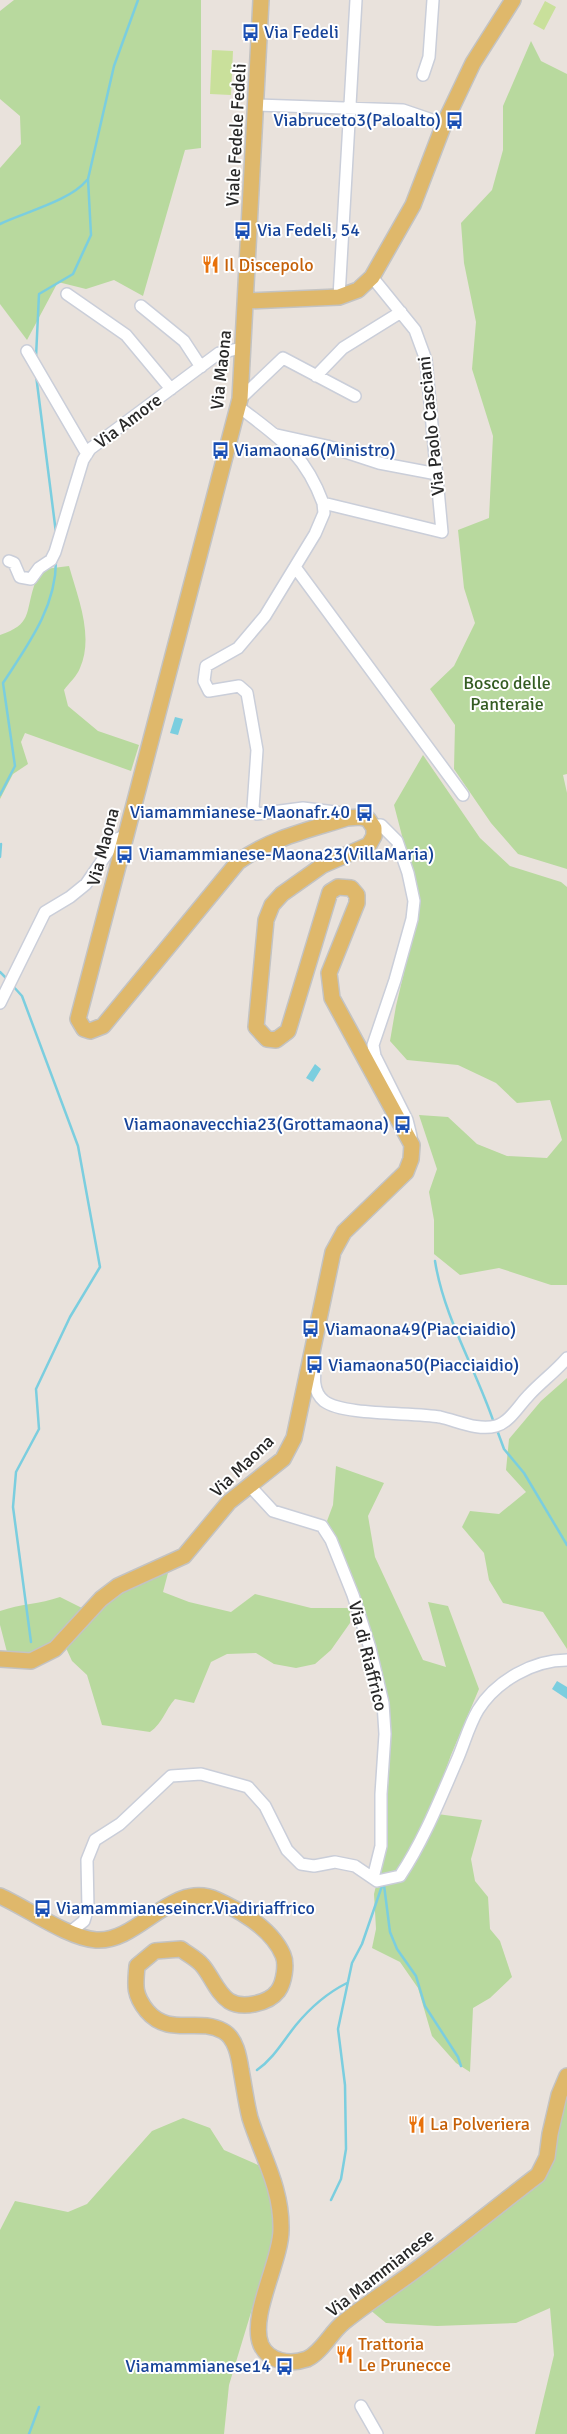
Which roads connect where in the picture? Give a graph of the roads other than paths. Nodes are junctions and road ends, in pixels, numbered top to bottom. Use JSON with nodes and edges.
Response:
{"nodes":[{"id":1,"x":261,"y":0,"type":"edge"},
{"id":2,"x":356,"y":0,"type":"edge"},
{"id":3,"x":433,"y":0,"type":"edge"},
{"id":4,"x":513,"y":0,"type":"edge"},
{"id":5,"x":424,"y":75,"type":"dead end"},
{"id":6,"x":257,"y":106,"type":"junction"},
{"id":7,"x":349,"y":109,"type":"junction"},
{"id":8,"x":444,"y":124,"type":"junction"},
{"id":9,"x":372,"y":277,"type":"junction"},
{"id":10,"x":67,"y":294,"type":"dead end"},
{"id":11,"x":339,"y":297,"type":"junction"},
{"id":12,"x":247,"y":301,"type":"junction"},
{"id":13,"x":141,"y":306,"type":"dead end"},
{"id":14,"x":401,"y":312,"type":"junction"},
{"id":15,"x":242,"y":348,"type":"junction"},
{"id":16,"x":28,"y":351,"type":"dead end"},
{"id":17,"x":201,"y":367,"type":"junction"},
{"id":18,"x":316,"y":376,"type":"junction"},
{"id":19,"x":171,"y":389,"type":"junction"},
{"id":20,"x":355,"y":396,"type":"dead end"},
{"id":21,"x":239,"y":403,"type":"junction"},
{"id":22,"x":275,"y":434,"type":"junction"},
{"id":23,"x":87,"y":454,"type":"junction"},
{"id":24,"x":437,"y":474,"type":"junction"},
{"id":25,"x":323,"y":503,"type":"junction"},
{"id":26,"x":9,"y":561,"type":"dead end"},
{"id":27,"x":295,"y":567,"type":"junction"},
{"id":28,"x":463,"y":795,"type":"dead end"},
{"id":29,"x":347,"y":818,"type":"junction"},
{"id":30,"x":373,"y":825,"type":"junction"},
{"id":31,"x":125,"y":836,"type":"junction"},
{"id":32,"x":1,"y":998,"type":"edge"},
{"id":33,"x":412,"y":1145,"type":"junction"},
{"id":34,"x":315,"y":1342,"type":"junction"},
{"id":35,"x":567,"y":1358,"type":"edge"},
{"id":36,"x":249,"y":1485,"type":"junction"},
{"id":37,"x":0,"y":1659,"type":"edge"},
{"id":38,"x":567,"y":1660,"type":"edge"},
{"id":39,"x":373,"y":1878,"type":"junction"},
{"id":40,"x":0,"y":1896,"type":"edge"},
{"id":41,"x":70,"y":1932,"type":"junction"},
{"id":42,"x":567,"y":2076,"type":"edge"},
{"id":43,"x":361,"y":2406,"type":"dead end"},
{"id":44,"x":377,"y":2434,"type":"edge"}],
"edges":[{"from":1,"to":6,"type":"main road","name":"Viale Fedele Fedeli"},
{"from":2,"to":7,"type":"street"},
{"from":3,"to":5,"type":"street"},
{"from":4,"to":8,"type":"main road"},
{"from":6,"to":7,"type":"street"},
{"from":6,"to":12,"type":"main road","name":"Viale Fedele Fedeli"},
{"from":7,"to":8,"type":"street"},
{"from":7,"to":11,"type":"street"},
{"from":8,"to":9,"type":"main road"},
{"from":9,"to":11,"type":"main road"},
{"from":9,"to":14,"type":"street","name":"Via Paolo Casciani"},
{"from":10,"to":19,"type":"street"},
{"from":11,"to":12,"type":"main road"},
{"from":12,"to":15,"type":"main road","name":"Via Maona"},
{"from":13,"to":17,"type":"street"},
{"from":14,"to":18,"type":"street"},
{"from":14,"to":24,"type":"street","name":"Via Paolo Casciani"},
{"from":15,"to":17,"type":"street","name":"Via Amore"},
{"from":15,"to":21,"type":"main road","name":"Via Maona"},
{"from":16,"to":23,"type":"street"},
{"from":17,"to":19,"type":"street","name":"Via Amore"},
{"from":18,"to":20,"type":"street"},
{"from":18,"to":21,"type":"street"},
{"from":19,"to":23,"type":"street","name":"Via Amore"},
{"from":21,"to":22,"type":"street"},
{"from":21,"to":31,"type":"main road","name":"Via Maona"},
{"from":22,"to":24,"type":"street"},
{"from":22,"to":25,"type":"street"},
{"from":23,"to":26,"type":"street","name":"Via Amore"},
{"from":24,"to":25,"type":"street","name":"Via Paolo Casciani"},
{"from":25,"to":27,"type":"street"},
{"from":27,"to":28,"type":"street"},
{"from":27,"to":29,"type":"street"},
{"from":29,"to":30,"type":"main road","name":"Via Maona"},
{"from":29,"to":31,"type":"main road","name":"Via Maona"},
{"from":30,"to":33,"type":"street","name":"Via Maona"},
{"from":30,"to":33,"type":"main road"},
{"from":31,"to":32,"type":"street"},
{"from":33,"to":34,"type":"main road","name":"Via Maona"},
{"from":34,"to":35,"type":"street"},
{"from":34,"to":36,"type":"main road","name":"Via Maona"},
{"from":36,"to":37,"type":"main road","name":"Via Maona"},
{"from":36,"to":39,"type":"street","name":"Via di Riaffrico"},
{"from":38,"to":39,"type":"street"},
{"from":39,"to":41,"type":"street"},
{"from":40,"to":41,"type":"main road","name":"Via Mammianese"},
{"from":41,"to":42,"type":"main road","name":"Via Mammianese"},
{"from":43,"to":44,"type":"street"}]}
